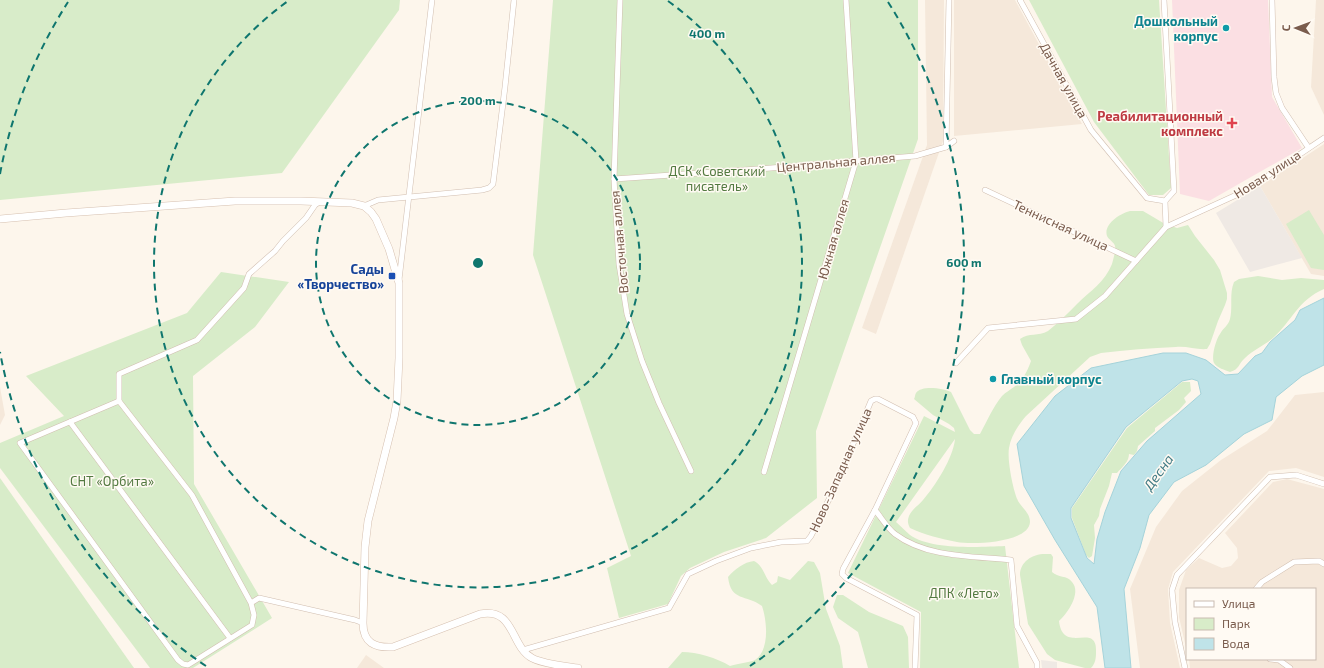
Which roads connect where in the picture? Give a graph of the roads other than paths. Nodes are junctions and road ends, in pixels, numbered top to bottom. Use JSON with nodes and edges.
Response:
{"nodes":[{"id":1,"x":432,"y":0,"type":"edge"},
{"id":2,"x":514,"y":0,"type":"edge"},
{"id":3,"x":620,"y":0,"type":"edge"},
{"id":4,"x":846,"y":0,"type":"edge"},
{"id":5,"x":949,"y":0,"type":"edge"},
{"id":6,"x":1020,"y":0,"type":"edge"},
{"id":7,"x":1164,"y":0,"type":"edge"},
{"id":8,"x":1272,"y":0,"type":"edge"},
{"id":9,"x":1324,"y":138,"type":"edge"},
{"id":10,"x":954,"y":140,"type":"dead end"},
{"id":11,"x":946,"y":147,"type":"junction"},
{"id":12,"x":1308,"y":148,"type":"junction"},
{"id":13,"x":856,"y":161,"type":"junction"},
{"id":14,"x":614,"y":179,"type":"junction"},
{"id":15,"x":985,"y":190,"type":"dead end"},
{"id":16,"x":409,"y":196,"type":"junction"},
{"id":17,"x":320,"y":201,"type":"junction"},
{"id":18,"x":1164,"y":201,"type":"junction"},
{"id":19,"x":364,"y":206,"type":"junction"},
{"id":20,"x":0,"y":219,"type":"edge"},
{"id":21,"x":1166,"y":227,"type":"junction"},
{"id":22,"x":1136,"y":261,"type":"junction"},
{"id":23,"x":399,"y":283,"type":"junction"},
{"id":24,"x":956,"y":363,"type":"dead end"},
{"id":25,"x":119,"y":401,"type":"junction"},
{"id":26,"x":70,"y":422,"type":"junction"},
{"id":27,"x":691,"y":471,"type":"dead end"},
{"id":28,"x":764,"y":472,"type":"dead end"},
{"id":29,"x":1324,"y":484,"type":"edge"},
{"id":30,"x":875,"y":510,"type":"junction"},
{"id":31,"x":1324,"y":564,"type":"edge"},
{"id":32,"x":1257,"y":588,"type":"edge"},
{"id":33,"x":251,"y":603,"type":"junction"},
{"id":34,"x":363,"y":623,"type":"junction"},
{"id":35,"x":230,"y":638,"type":"junction"},
{"id":36,"x":523,"y":650,"type":"junction"},
{"id":37,"x":1279,"y":660,"type":"edge"},
{"id":38,"x":578,"y":668,"type":"edge"},
{"id":39,"x":915,"y":668,"type":"edge"},
{"id":40,"x":1037,"y":668,"type":"edge"},
{"id":41,"x":1185,"y":668,"type":"edge"},
{"id":42,"x":1290,"y":668,"type":"edge"}],
"edges":[{"from":1,"to":16,"type":"street"},
{"from":2,"to":16,"type":"street"},
{"from":3,"to":14,"type":"street","name":"Восточная аллея"},
{"from":4,"to":13,"type":"street","name":"Южная аллея"},
{"from":5,"to":11,"type":"street"},
{"from":6,"to":18,"type":"street","name":"Дачная улица"},
{"from":7,"to":18,"type":"street"},
{"from":8,"to":12,"type":"street"},
{"from":9,"to":12,"type":"street","name":"Новая улица"},
{"from":10,"to":11,"type":"street"},
{"from":11,"to":13,"type":"street","name":"Центральная аллея"},
{"from":12,"to":21,"type":"street","name":"Новая улица"},
{"from":13,"to":14,"type":"street","name":"Центральная аллея"},
{"from":13,"to":28,"type":"street","name":"Южная аллея"},
{"from":14,"to":27,"type":"street","name":"Восточная аллея"},
{"from":15,"to":22,"type":"street","name":"Теннисная улица"},
{"from":16,"to":19,"type":"street"},
{"from":16,"to":23,"type":"street"},
{"from":17,"to":19,"type":"street"},
{"from":17,"to":20,"type":"street"},
{"from":17,"to":25,"type":"street"},
{"from":18,"to":21,"type":"street"},
{"from":19,"to":23,"type":"street"},
{"from":21,"to":22,"type":"street"},
{"from":22,"to":24,"type":"street"},
{"from":23,"to":34,"type":"street"},
{"from":25,"to":26,"type":"street"},
{"from":25,"to":33,"type":"street"},
{"from":26,"to":35,"type":"street"},
{"from":26,"to":35,"type":"street"},
{"from":29,"to":41,"type":"street"},
{"from":30,"to":36,"type":"street","name":"Ново-Западная улица"},
{"from":30,"to":39,"type":"street"},
{"from":30,"to":40,"type":"street"},
{"from":31,"to":32,"type":"street"},
{"from":33,"to":34,"type":"street"},
{"from":33,"to":35,"type":"street"},
{"from":34,"to":36,"type":"street"},
{"from":36,"to":38,"type":"street"},
{"from":37,"to":42,"type":"street"}]}
